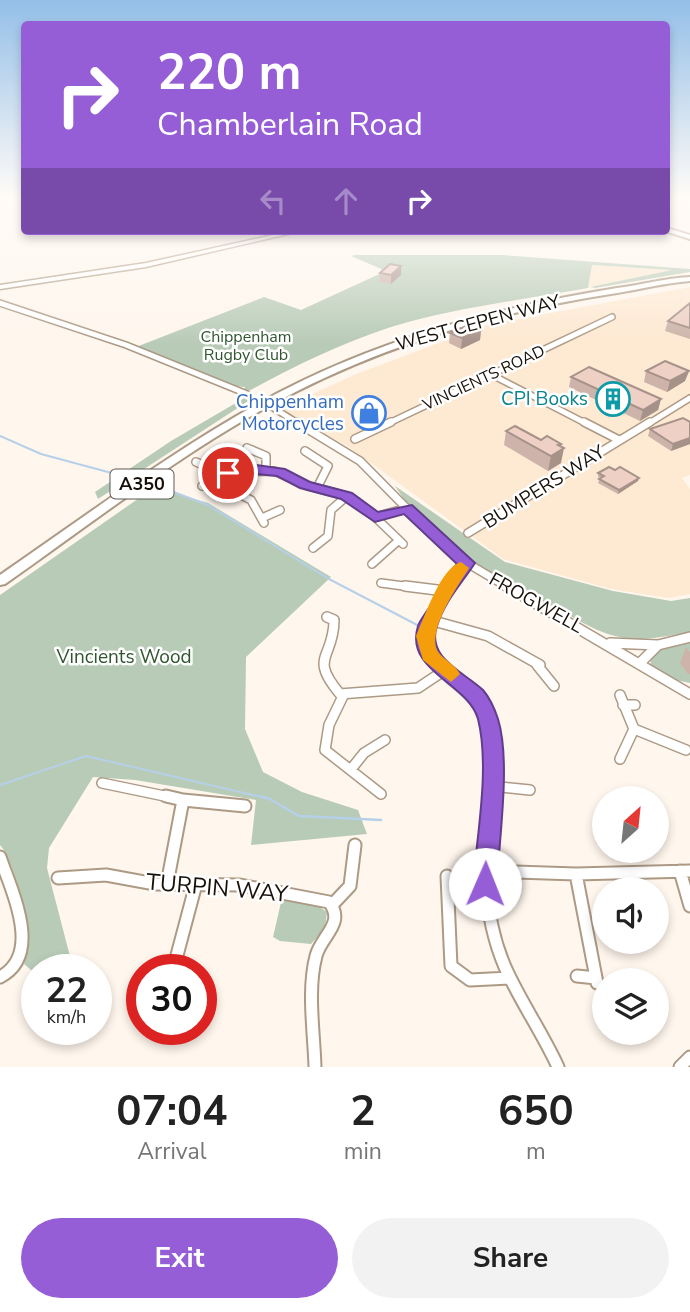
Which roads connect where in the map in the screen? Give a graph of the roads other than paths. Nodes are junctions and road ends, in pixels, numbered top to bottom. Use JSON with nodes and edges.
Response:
{"nodes":[{"id":1,"x":236,"y":245,"type":"edge"},
{"id":2,"x":690,"y":277,"type":"edge"},
{"id":3,"x":0,"y":287,"type":"edge"},
{"id":4,"x":602,"y":292,"type":"joint"},
{"id":5,"x":0,"y":303,"type":"edge"},
{"id":6,"x":612,"y":317,"type":"dead end"},
{"id":7,"x":492,"y":375,"type":"junction"},
{"id":8,"x":244,"y":386,"type":"dead end"},
{"id":9,"x":237,"y":390,"type":"junction"},
{"id":10,"x":247,"y":394,"type":"dead end"},
{"id":11,"x":690,"y":398,"type":"edge"},
{"id":12,"x":280,"y":402,"type":"dead end"},
{"id":13,"x":355,"y":439,"type":"dead end"},
{"id":14,"x":619,"y":440,"type":"junction"},
{"id":15,"x":252,"y":447,"type":"dead end"},
{"id":16,"x":307,"y":454,"type":"dead end"},
{"id":17,"x":196,"y":462,"type":"dead end"},
{"id":18,"x":266,"y":470,"type":"junction"},
{"id":19,"x":225,"y":474,"type":"junction"},
{"id":20,"x":212,"y":480,"type":"junction"},
{"id":21,"x":202,"y":486,"type":"dead end"},
{"id":22,"x":317,"y":488,"type":"junction"},
{"id":23,"x":347,"y":496,"type":"junction"},
{"id":24,"x":407,"y":508,"type":"junction"},
{"id":25,"x":280,"y":510,"type":"dead end"},
{"id":26,"x":375,"y":517,"type":"junction"},
{"id":27,"x":468,"y":533,"type":"dead end"},
{"id":28,"x":317,"y":544,"type":"dead end"},
{"id":29,"x":372,"y":561,"type":"dead end"},
{"id":30,"x":467,"y":563,"type":"junction"},
{"id":31,"x":0,"y":582,"type":"edge"},
{"id":32,"x":382,"y":583,"type":"dead end"},
{"id":33,"x":445,"y":591,"type":"junction"},
{"id":34,"x":334,"y":618,"type":"dead end"},
{"id":35,"x":430,"y":620,"type":"junction"},
{"id":36,"x":690,"y":637,"type":"edge"},
{"id":37,"x":606,"y":642,"type":"junction"},
{"id":38,"x":658,"y":645,"type":"junction"},
{"id":39,"x":640,"y":663,"type":"junction"},
{"id":40,"x":445,"y":670,"type":"junction"},
{"id":41,"x":554,"y":686,"type":"dead end"},
{"id":42,"x":690,"y":694,"type":"edge"},
{"id":43,"x":343,"y":695,"type":"junction"},
{"id":44,"x":635,"y":705,"type":"dead end"},
{"id":45,"x":634,"y":729,"type":"junction"},
{"id":46,"x":381,"y":745,"type":"dead end"},
{"id":47,"x":689,"y":748,"type":"edge"},
{"id":48,"x":620,"y":759,"type":"dead end"},
{"id":49,"x":352,"y":768,"type":"junction"},
{"id":50,"x":102,"y":783,"type":"dead end"},
{"id":51,"x":491,"y":786,"type":"junction"},
{"id":52,"x":522,"y":787,"type":"dead end"},
{"id":53,"x":381,"y":789,"type":"dead end"},
{"id":54,"x":183,"y":800,"type":"junction"},
{"id":55,"x":245,"y":806,"type":"dead end"},
{"id":56,"x":355,"y":845,"type":"dead end"},
{"id":57,"x":0,"y":857,"type":"edge"},
{"id":58,"x":484,"y":871,"type":"junction"},
{"id":59,"x":685,"y":871,"type":"edge"},
{"id":60,"x":576,"y":874,"type":"junction"},
{"id":61,"x":58,"y":878,"type":"dead end"},
{"id":62,"x":450,"y":883,"type":"dead end"},
{"id":63,"x":167,"y":884,"type":"junction"},
{"id":64,"x":196,"y":884,"type":"junction"},
{"id":65,"x":332,"y":905,"type":"junction"},
{"id":66,"x":690,"y":906,"type":"edge"},
{"id":67,"x":177,"y":954,"type":"edge"},
{"id":68,"x":577,"y":976,"type":"dead end"},
{"id":69,"x":0,"y":977,"type":"edge"},
{"id":70,"x":510,"y":978,"type":"junction"},
{"id":71,"x":690,"y":1057,"type":"edge"},
{"id":72,"x":315,"y":1067,"type":"edge"},
{"id":73,"x":558,"y":1067,"type":"edge"},
{"id":74,"x":680,"y":1067,"type":"edge"}],
"edges":[{"from":1,"to":3,"type":"street"},
{"from":2,"to":4,"type":"highway","name":"WEST CEPEN WAY","number":"A350"},
{"from":4,"to":31,"type":"highway","name":"WEST CEPEN WAY","number":"A350"},
{"from":5,"to":9,"type":"street"},
{"from":6,"to":7,"type":"street","name":"VINCIENTS ROAD"},
{"from":7,"to":13,"type":"street","name":"VINCIENTS ROAD"},
{"from":7,"to":14,"type":"street","name":"BUMPERS WAY"},
{"from":8,"to":9,"type":"street"},
{"from":9,"to":10,"type":"street"},
{"from":11,"to":14,"type":"street","name":"BUMPERS WAY"},
{"from":12,"to":24,"type":"street","name":"FROGWELL"},
{"from":14,"to":27,"type":"street","name":"BUMPERS WAY"},
{"from":15,"to":18,"type":"street"},
{"from":16,"to":22,"type":"street"},
{"from":17,"to":19,"type":"street"},
{"from":18,"to":19,"type":"street"},
{"from":18,"to":22,"type":"street"},
{"from":19,"to":20,"type":"street"},
{"from":20,"to":21,"type":"street"},
{"from":20,"to":25,"type":"street"},
{"from":22,"to":23,"type":"street"},
{"from":23,"to":26,"type":"street"},
{"from":23,"to":28,"type":"street"},
{"from":24,"to":26,"type":"street"},
{"from":24,"to":30,"type":"street","name":"FROGWELL"},
{"from":26,"to":29,"type":"street"},
{"from":30,"to":33,"type":"street"},
{"from":30,"to":37,"type":"street","name":"FROGWELL"},
{"from":32,"to":33,"type":"street"},
{"from":33,"to":35,"type":"street"},
{"from":34,"to":43,"type":"street"},
{"from":35,"to":40,"type":"street"},
{"from":35,"to":41,"type":"street"},
{"from":36,"to":38,"type":"street"},
{"from":37,"to":38,"type":"street","name":"FROGWELL"},
{"from":37,"to":39,"type":"street","name":"FROGWELL"},
{"from":38,"to":39,"type":"street"},
{"from":39,"to":42,"type":"street","name":"FROGWELL"},
{"from":40,"to":43,"type":"street"},
{"from":40,"to":51,"type":"street"},
{"from":43,"to":49,"type":"street"},
{"from":44,"to":45,"type":"street"},
{"from":45,"to":47,"type":"street"},
{"from":45,"to":48,"type":"street"},
{"from":46,"to":49,"type":"street"},
{"from":49,"to":53,"type":"street"},
{"from":50,"to":54,"type":"street"},
{"from":51,"to":52,"type":"street"},
{"from":51,"to":58,"type":"street"},
{"from":54,"to":55,"type":"street"},
{"from":54,"to":63,"type":"street"},
{"from":56,"to":65,"type":"street"},
{"from":57,"to":69,"type":"street"},
{"from":58,"to":60,"type":"street"},
{"from":58,"to":70,"type":"street"},
{"from":59,"to":60,"type":"street"},
{"from":59,"to":66,"type":"street"},
{"from":60,"to":68,"type":"street"},
{"from":61,"to":63,"type":"street","name":"TURPIN WAY"},
{"from":62,"to":70,"type":"street"},
{"from":63,"to":64,"type":"street","name":"TURPIN WAY"},
{"from":64,"to":65,"type":"street","name":"TURPIN WAY"},
{"from":64,"to":67,"type":"street"},
{"from":65,"to":72,"type":"street"},
{"from":70,"to":73,"type":"street"},
{"from":71,"to":74,"type":"street"}]}
